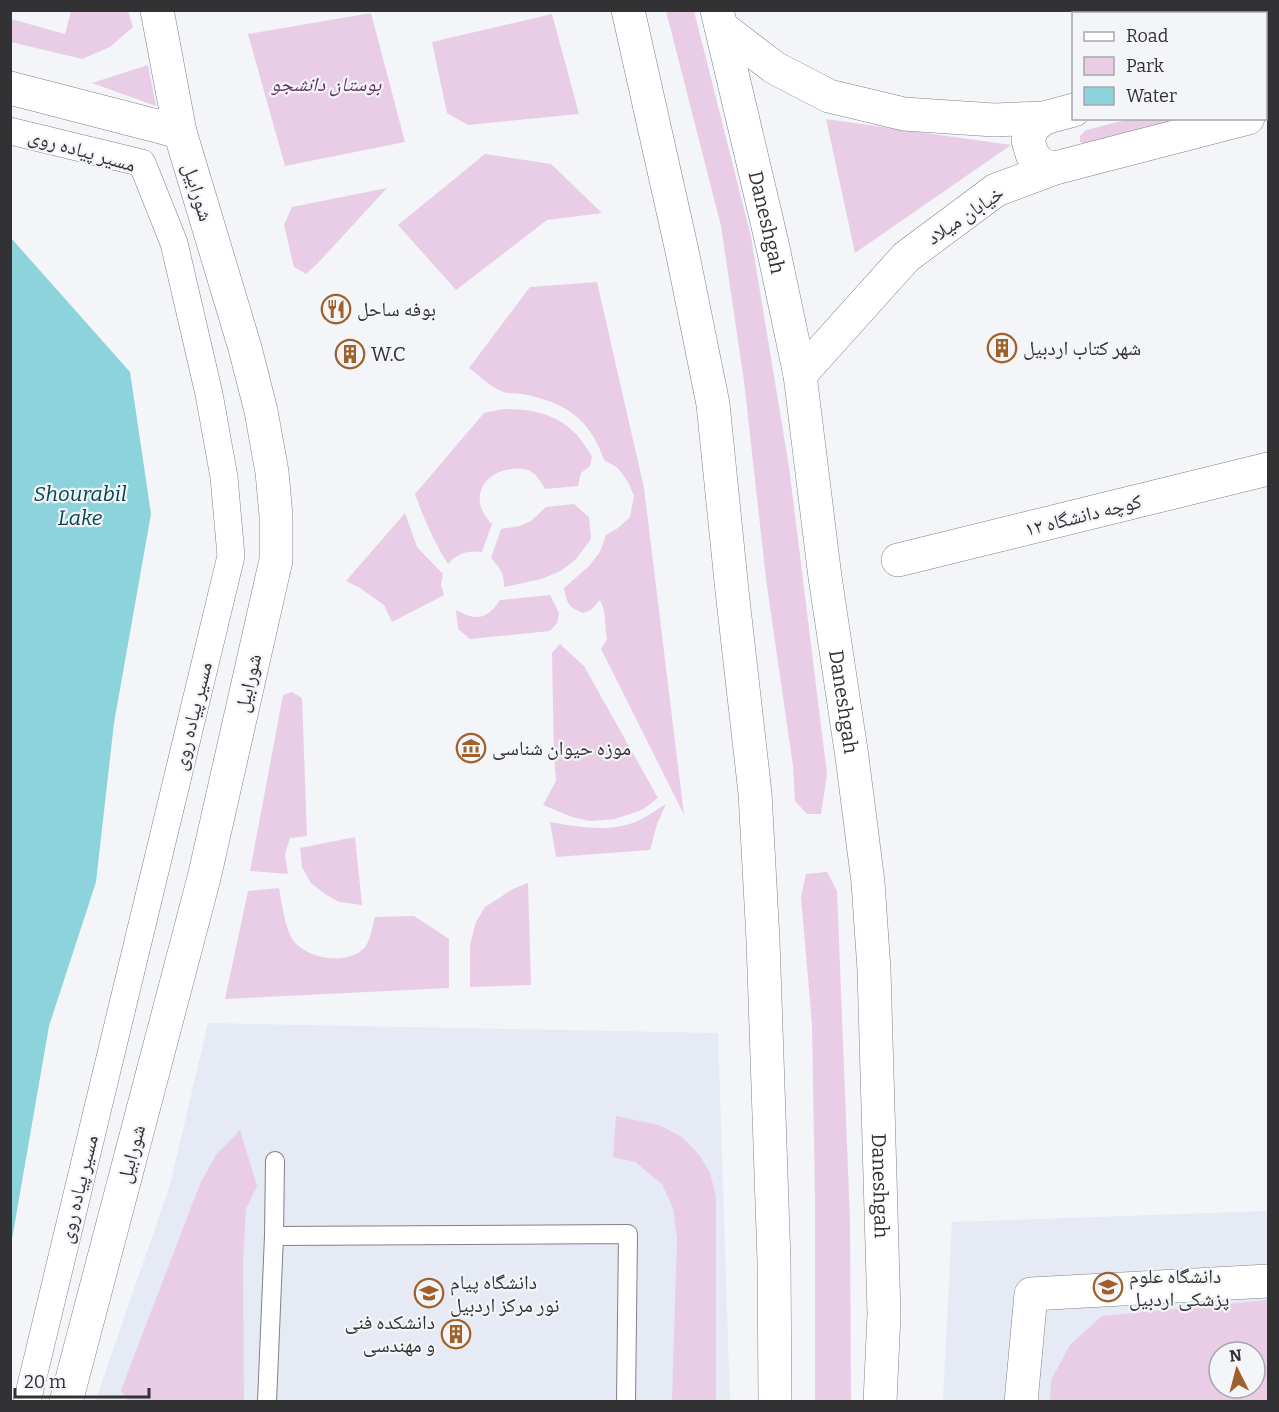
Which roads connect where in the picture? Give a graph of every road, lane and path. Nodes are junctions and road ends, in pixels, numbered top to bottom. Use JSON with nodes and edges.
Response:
{"nodes":[{"id":1,"x":158,"y":10,"type":"edge"},
{"id":2,"x":628,"y":10,"type":"edge"},
{"id":3,"x":719,"y":19,"type":"edge"},
{"id":4,"x":10,"y":88,"type":"edge"},
{"id":5,"x":1059,"y":114,"type":"edge"},
{"id":6,"x":1240,"y":120,"type":"edge"},
{"id":7,"x":10,"y":130,"type":"edge"},
{"id":8,"x":180,"y":132,"type":"junction"},
{"id":9,"x":1055,"y":168,"type":"junction"},
{"id":10,"x":800,"y":375,"type":"junction"},
{"id":11,"x":1269,"y":469,"type":"edge"},
{"id":12,"x":898,"y":560,"type":"dead end"},
{"id":13,"x":275,"y":1161,"type":"dead end"},
{"id":14,"x":274,"y":1236,"type":"junction"},
{"id":15,"x":1269,"y":1281,"type":"edge"},
{"id":16,"x":27,"y":1401,"type":"edge"},
{"id":17,"x":66,"y":1401,"type":"edge"},
{"id":18,"x":267,"y":1401,"type":"edge"},
{"id":19,"x":626,"y":1401,"type":"edge"},
{"id":20,"x":775,"y":1401,"type":"edge"},
{"id":21,"x":880,"y":1401,"type":"edge"},
{"id":22,"x":1021,"y":1401,"type":"edge"}],
"edges":[{"from":1,"to":8,"type":"street","name":"شورابیل"},
{"from":2,"to":20,"type":"street"},
{"from":3,"to":5,"type":"street"},
{"from":3,"to":10,"type":"street","name":"Daneshgah"},
{"from":4,"to":8,"type":"street"},
{"from":5,"to":9,"type":"street"},
{"from":6,"to":9,"type":"street","name":"خیابان میلاد"},
{"from":7,"to":16,"type":"street","name":"مسیر پیاده روی"},
{"from":8,"to":17,"type":"street","name":"شورابیل"},
{"from":9,"to":10,"type":"street","name":"خیابان میلاد"},
{"from":10,"to":21,"type":"street","name":"Daneshgah"},
{"from":11,"to":12,"type":"street","name":"کوچه دانشگاه ۱۲"},
{"from":13,"to":14,"type":"lane"},
{"from":14,"to":18,"type":"lane"},
{"from":14,"to":19,"type":"lane"},
{"from":15,"to":22,"type":"street"}]}
